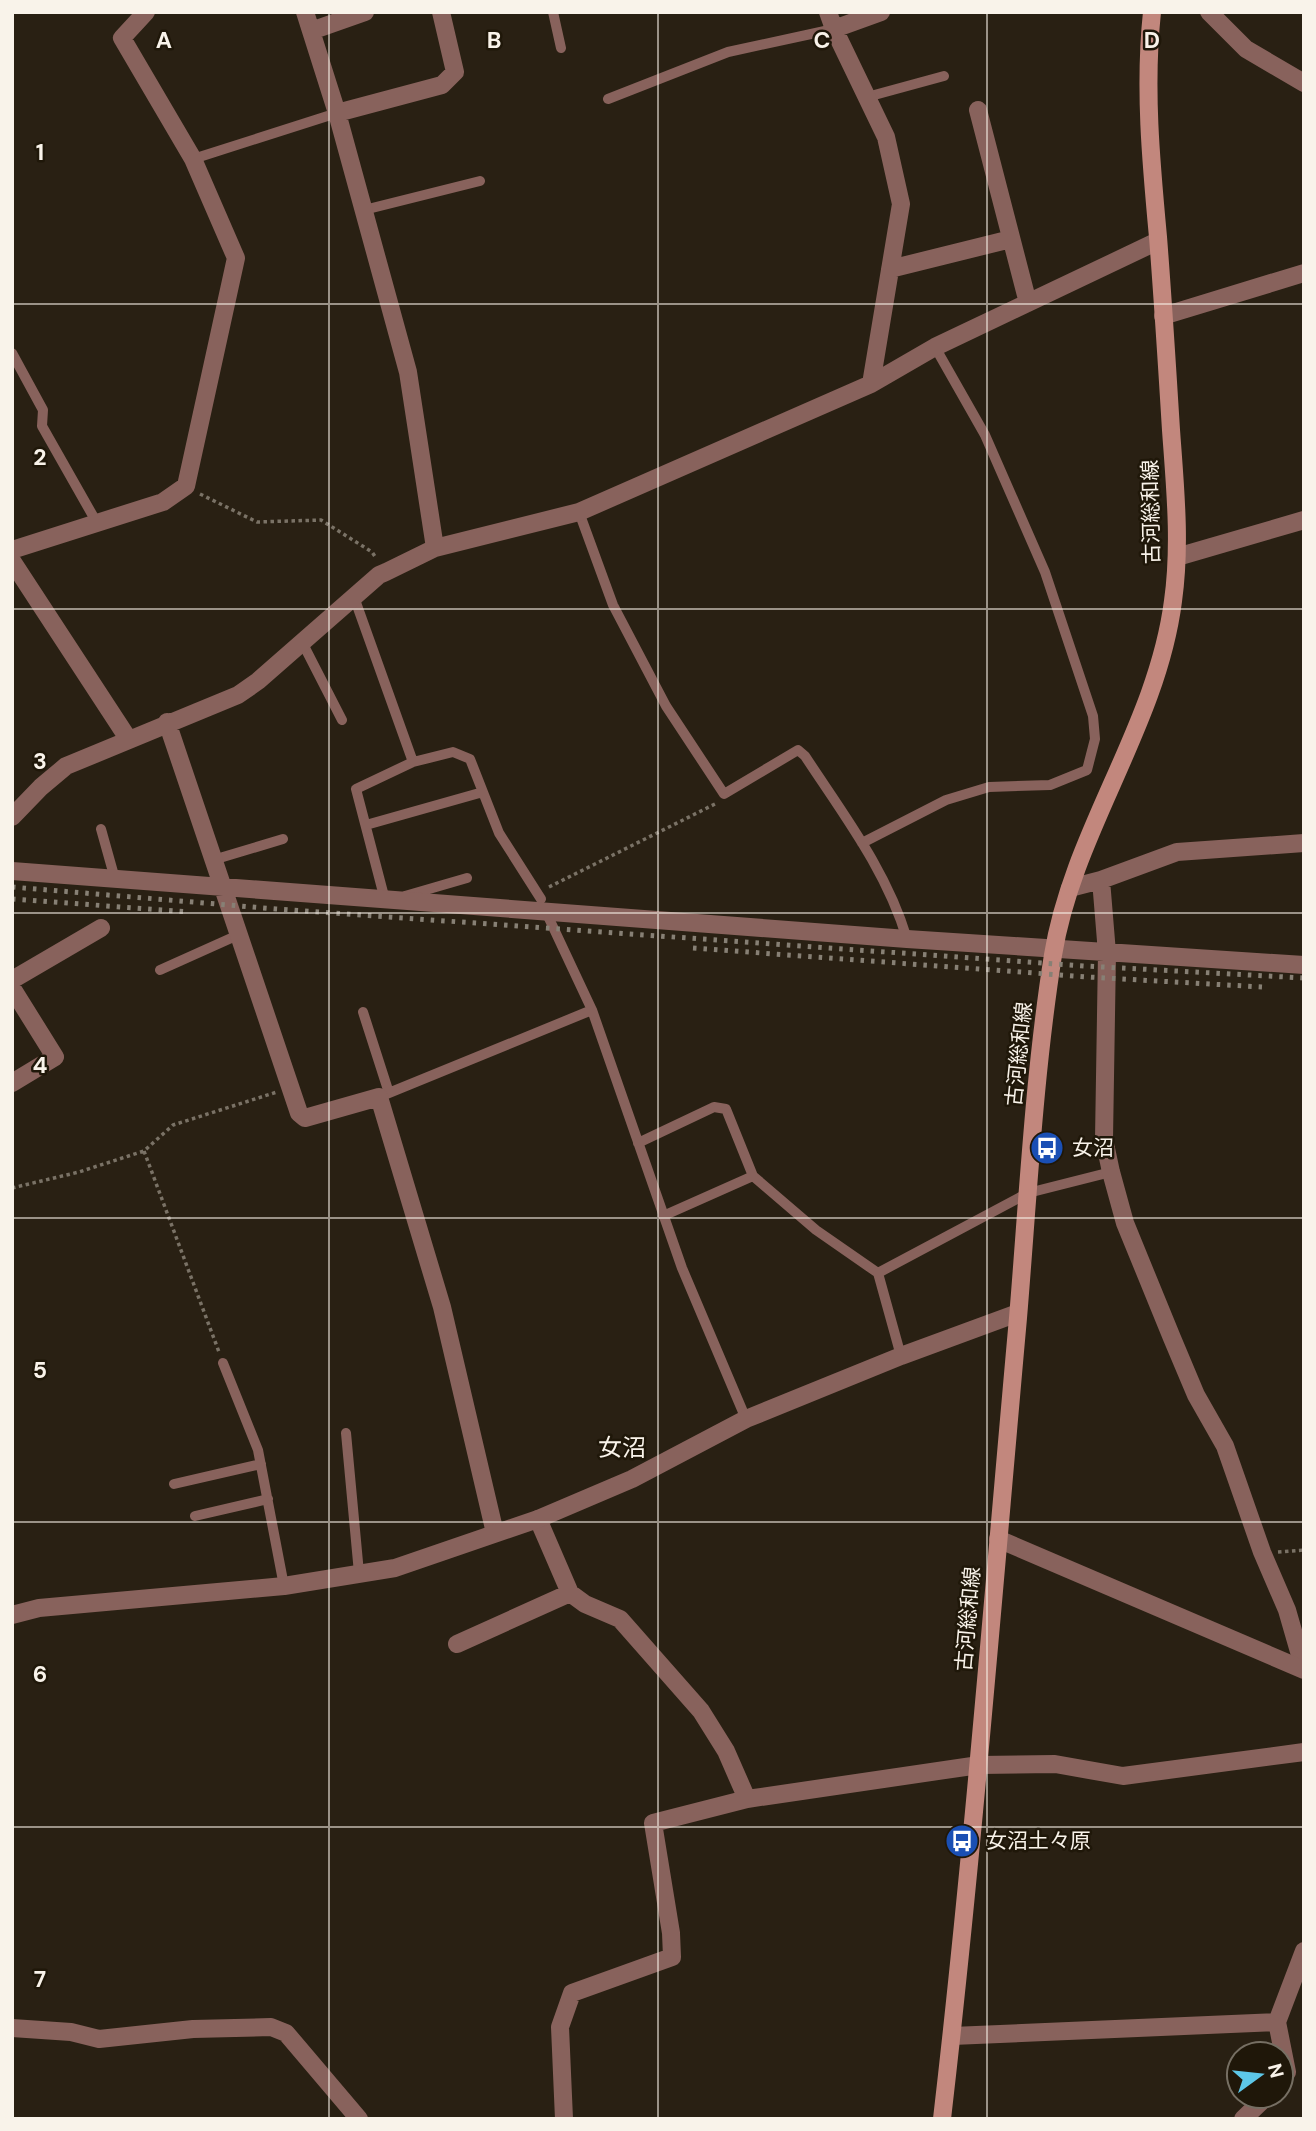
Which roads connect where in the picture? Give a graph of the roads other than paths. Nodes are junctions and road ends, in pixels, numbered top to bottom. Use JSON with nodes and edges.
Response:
{"nodes":[{"id":1,"x":146,"y":12,"type":"edge"},
{"id":2,"x":306,"y":12,"type":"edge"},
{"id":3,"x":365,"y":12,"type":"edge"},
{"id":4,"x":442,"y":12,"type":"edge"},
{"id":5,"x":553,"y":12,"type":"edge"},
{"id":6,"x":881,"y":12,"type":"edge"},
{"id":7,"x":1152,"y":12,"type":"edge"},
{"id":8,"x":1209,"y":12,"type":"edge"},
{"id":9,"x":831,"y":21,"type":"edge"},
{"id":10,"x":311,"y":31,"type":"junction"},
{"id":11,"x":561,"y":48,"type":"dead end"},
{"id":12,"x":944,"y":76,"type":"dead end"},
{"id":13,"x":1304,"y":83,"type":"edge"},
{"id":14,"x":867,"y":97,"type":"junction"},
{"id":15,"x":608,"y":99,"type":"dead end"},
{"id":16,"x":978,"y":110,"type":"dead end"},
{"id":17,"x":337,"y":113,"type":"junction"},
{"id":18,"x":193,"y":159,"type":"junction"},
{"id":19,"x":480,"y":181,"type":"dead end"},
{"id":20,"x":364,"y":210,"type":"junction"},
{"id":21,"x":1012,"y":239,"type":"junction"},
{"id":22,"x":1158,"y":241,"type":"junction"},
{"id":23,"x":890,"y":269,"type":"junction"},
{"id":24,"x":1304,"y":273,"type":"edge"},
{"id":25,"x":1028,"y":303,"type":"junction"},
{"id":26,"x":1163,"y":316,"type":"junction"},
{"id":27,"x":935,"y":347,"type":"junction"},
{"id":28,"x":12,"y":353,"type":"edge"},
{"id":29,"x":871,"y":384,"type":"junction"},
{"id":30,"x":579,"y":512,"type":"junction"},
{"id":31,"x":1304,"y":520,"type":"edge"},
{"id":32,"x":97,"y":523,"type":"junction"},
{"id":33,"x":435,"y":548,"type":"junction"},
{"id":34,"x":12,"y":550,"type":"edge"},
{"id":35,"x":1177,"y":557,"type":"junction"},
{"id":36,"x":12,"y":561,"type":"edge"},
{"id":37,"x":354,"y":597,"type":"junction"},
{"id":38,"x":302,"y":642,"type":"junction"},
{"id":39,"x":342,"y":720,"type":"dead end"},
{"id":40,"x":167,"y":722,"type":"junction"},
{"id":41,"x":129,"y":740,"type":"junction"},
{"id":42,"x":413,"y":762,"type":"junction"},
{"id":43,"x":483,"y":792,"type":"junction"},
{"id":44,"x":12,"y":817,"type":"edge"},
{"id":45,"x":366,"y":825,"type":"junction"},
{"id":46,"x":101,"y":829,"type":"dead end"},
{"id":47,"x":283,"y":839,"type":"dead end"},
{"id":48,"x":1304,"y":843,"type":"edge"},
{"id":49,"x":862,"y":844,"type":"junction"},
{"id":50,"x":213,"y":860,"type":"junction"},
{"id":51,"x":12,"y":871,"type":"edge"},
{"id":52,"x":467,"y":878,"type":"dead end"},
{"id":53,"x":115,"y":879,"type":"junction"},
{"id":54,"x":1101,"y":880,"type":"junction"},
{"id":55,"x":222,"y":887,"type":"junction"},
{"id":56,"x":1070,"y":888,"type":"junction"},
{"id":57,"x":388,"y":900,"type":"junction"},
{"id":58,"x":544,"y":906,"type":"junction"},
{"id":59,"x":101,"y":928,"type":"dead end"},
{"id":60,"x":238,"y":935,"type":"junction"},
{"id":61,"x":907,"y":939,"type":"junction"},
{"id":62,"x":1054,"y":949,"type":"junction"},
{"id":63,"x":1107,"y":953,"type":"junction"},
{"id":64,"x":1304,"y":965,"type":"edge"},
{"id":65,"x":160,"y":970,"type":"dead end"},
{"id":66,"x":12,"y":980,"type":"edge"},
{"id":67,"x":12,"y":988,"type":"edge"},
{"id":68,"x":592,"y":1010,"type":"junction"},
{"id":69,"x":363,"y":1012,"type":"dead end"},
{"id":70,"x":12,"y":1083,"type":"edge"},
{"id":71,"x":384,"y":1095,"type":"junction"},
{"id":72,"x":638,"y":1143,"type":"junction"},
{"id":73,"x":1111,"y":1172,"type":"junction"},
{"id":74,"x":753,"y":1176,"type":"junction"},
{"id":75,"x":1028,"y":1193,"type":"junction"},
{"id":76,"x":663,"y":1216,"type":"junction"},
{"id":77,"x":878,"y":1273,"type":"junction"},
{"id":78,"x":1018,"y":1313,"type":"junction"},
{"id":79,"x":901,"y":1356,"type":"junction"},
{"id":80,"x":223,"y":1363,"type":"road end"},
{"id":81,"x":746,"y":1419,"type":"junction"},
{"id":82,"x":346,"y":1433,"type":"dead end"},
{"id":83,"x":261,"y":1464,"type":"junction"},
{"id":84,"x":174,"y":1484,"type":"dead end"},
{"id":85,"x":268,"y":1499,"type":"junction"},
{"id":86,"x":195,"y":1516,"type":"dead end"},
{"id":87,"x":538,"y":1519,"type":"junction"},
{"id":88,"x":495,"y":1533,"type":"junction"},
{"id":89,"x":998,"y":1539,"type":"junction"},
{"id":90,"x":359,"y":1573,"type":"junction"},
{"id":91,"x":284,"y":1586,"type":"junction"},
{"id":92,"x":570,"y":1593,"type":"junction"},
{"id":93,"x":12,"y":1615,"type":"edge"},
{"id":94,"x":457,"y":1644,"type":"dead end"},
{"id":95,"x":1304,"y":1670,"type":"edge"},
{"id":96,"x":1304,"y":1752,"type":"edge"},
{"id":97,"x":979,"y":1765,"type":"junction"},
{"id":98,"x":747,"y":1799,"type":"junction"},
{"id":99,"x":1304,"y":1951,"type":"edge"},
{"id":100,"x":1277,"y":2022,"type":"junction"},
{"id":101,"x":12,"y":2028,"type":"edge"},
{"id":102,"x":952,"y":2036,"type":"junction"},
{"id":103,"x":1281,"y":2040,"type":"edge"},
{"id":104,"x":359,"y":2119,"type":"edge"},
{"id":105,"x":548,"y":2119,"type":"edge"},
{"id":106,"x":564,"y":2119,"type":"edge"},
{"id":107,"x":942,"y":2119,"type":"edge"}],
"edges":[{"from":1,"to":18,"type":"street"},
{"from":2,"to":10,"type":"street"},
{"from":3,"to":10,"type":"street"},
{"from":4,"to":17,"type":"street"},
{"from":5,"to":11,"type":"lane"},
{"from":6,"to":9,"type":"street"},
{"from":7,"to":22,"type":"main road","name":"古河総和線"},
{"from":8,"to":13,"type":"street"},
{"from":9,"to":14,"type":"street"},
{"from":9,"to":15,"type":"lane"},
{"from":10,"to":17,"type":"street"},
{"from":12,"to":14,"type":"lane"},
{"from":14,"to":23,"type":"street"},
{"from":16,"to":21,"type":"street"},
{"from":17,"to":18,"type":"lane"},
{"from":17,"to":20,"type":"street"},
{"from":18,"to":32,"type":"street"},
{"from":19,"to":20,"type":"lane"},
{"from":20,"to":33,"type":"street"},
{"from":21,"to":23,"type":"street"},
{"from":21,"to":25,"type":"street"},
{"from":22,"to":25,"type":"street"},
{"from":22,"to":26,"type":"main road","name":"古河総和線"},
{"from":23,"to":29,"type":"street"},
{"from":24,"to":26,"type":"street"},
{"from":25,"to":27,"type":"street"},
{"from":26,"to":35,"type":"main road","name":"古河総和線"},
{"from":27,"to":29,"type":"street"},
{"from":27,"to":49,"type":"lane"},
{"from":28,"to":32,"type":"lane"},
{"from":29,"to":30,"type":"street"},
{"from":30,"to":33,"type":"street"},
{"from":30,"to":49,"type":"lane"},
{"from":31,"to":35,"type":"street"},
{"from":32,"to":34,"type":"street"},
{"from":33,"to":37,"type":"street"},
{"from":35,"to":56,"type":"main road","name":"古河総和線"},
{"from":36,"to":41,"type":"street"},
{"from":37,"to":38,"type":"street"},
{"from":37,"to":42,"type":"lane"},
{"from":38,"to":39,"type":"lane"},
{"from":38,"to":40,"type":"street"},
{"from":40,"to":41,"type":"street"},
{"from":40,"to":50,"type":"street"},
{"from":41,"to":44,"type":"street"},
{"from":42,"to":43,"type":"lane"},
{"from":42,"to":45,"type":"lane"},
{"from":43,"to":45,"type":"lane"},
{"from":43,"to":58,"type":"lane"},
{"from":45,"to":57,"type":"lane"},
{"from":46,"to":53,"type":"lane"},
{"from":47,"to":50,"type":"lane"},
{"from":48,"to":54,"type":"street"},
{"from":49,"to":61,"type":"lane"},
{"from":50,"to":55,"type":"street"},
{"from":51,"to":53,"type":"street"},
{"from":52,"to":57,"type":"lane"},
{"from":53,"to":55,"type":"street"},
{"from":54,"to":56,"type":"street"},
{"from":54,"to":63,"type":"street"},
{"from":55,"to":57,"type":"street"},
{"from":55,"to":60,"type":"street"},
{"from":56,"to":62,"type":"main road","name":"古河総和線"},
{"from":57,"to":58,"type":"street"},
{"from":58,"to":61,"type":"street"},
{"from":58,"to":68,"type":"lane"},
{"from":59,"to":66,"type":"street"},
{"from":60,"to":65,"type":"lane"},
{"from":60,"to":71,"type":"street"},
{"from":61,"to":62,"type":"street"},
{"from":62,"to":63,"type":"street"},
{"from":62,"to":75,"type":"main road","name":"古河総和線"},
{"from":63,"to":64,"type":"street"},
{"from":63,"to":73,"type":"street"},
{"from":67,"to":70,"type":"street"},
{"from":68,"to":71,"type":"lane"},
{"from":68,"to":72,"type":"lane"},
{"from":69,"to":71,"type":"lane"},
{"from":71,"to":88,"type":"street"},
{"from":72,"to":74,"type":"lane"},
{"from":72,"to":76,"type":"lane"},
{"from":73,"to":75,"type":"lane"},
{"from":73,"to":95,"type":"street"},
{"from":74,"to":76,"type":"lane"},
{"from":74,"to":77,"type":"lane"},
{"from":75,"to":77,"type":"lane"},
{"from":75,"to":78,"type":"main road","name":"古河総和線"},
{"from":76,"to":81,"type":"lane"},
{"from":77,"to":79,"type":"lane"},
{"from":78,"to":79,"type":"street"},
{"from":78,"to":89,"type":"main road","name":"古河総和線"},
{"from":79,"to":81,"type":"street"},
{"from":80,"to":83,"type":"lane"},
{"from":81,"to":87,"type":"street"},
{"from":82,"to":90,"type":"lane"},
{"from":83,"to":84,"type":"lane"},
{"from":83,"to":85,"type":"lane"},
{"from":85,"to":86,"type":"lane"},
{"from":85,"to":91,"type":"lane"},
{"from":87,"to":88,"type":"street"},
{"from":87,"to":92,"type":"street"},
{"from":88,"to":90,"type":"street"},
{"from":89,"to":95,"type":"street"},
{"from":89,"to":97,"type":"main road","name":"古河総和線"},
{"from":90,"to":91,"type":"street"},
{"from":91,"to":93,"type":"street"},
{"from":92,"to":94,"type":"street"},
{"from":92,"to":98,"type":"street"},
{"from":96,"to":97,"type":"street"},
{"from":97,"to":98,"type":"street"},
{"from":97,"to":102,"type":"main road","name":"古河総和線"},
{"from":98,"to":106,"type":"street"},
{"from":99,"to":100,"type":"street"},
{"from":100,"to":102,"type":"street"},
{"from":100,"to":103,"type":"street"},
{"from":101,"to":104,"type":"street"},
{"from":102,"to":107,"type":"main road","name":"古河総和線"},
{"from":105,"to":106,"type":"street"}]}
